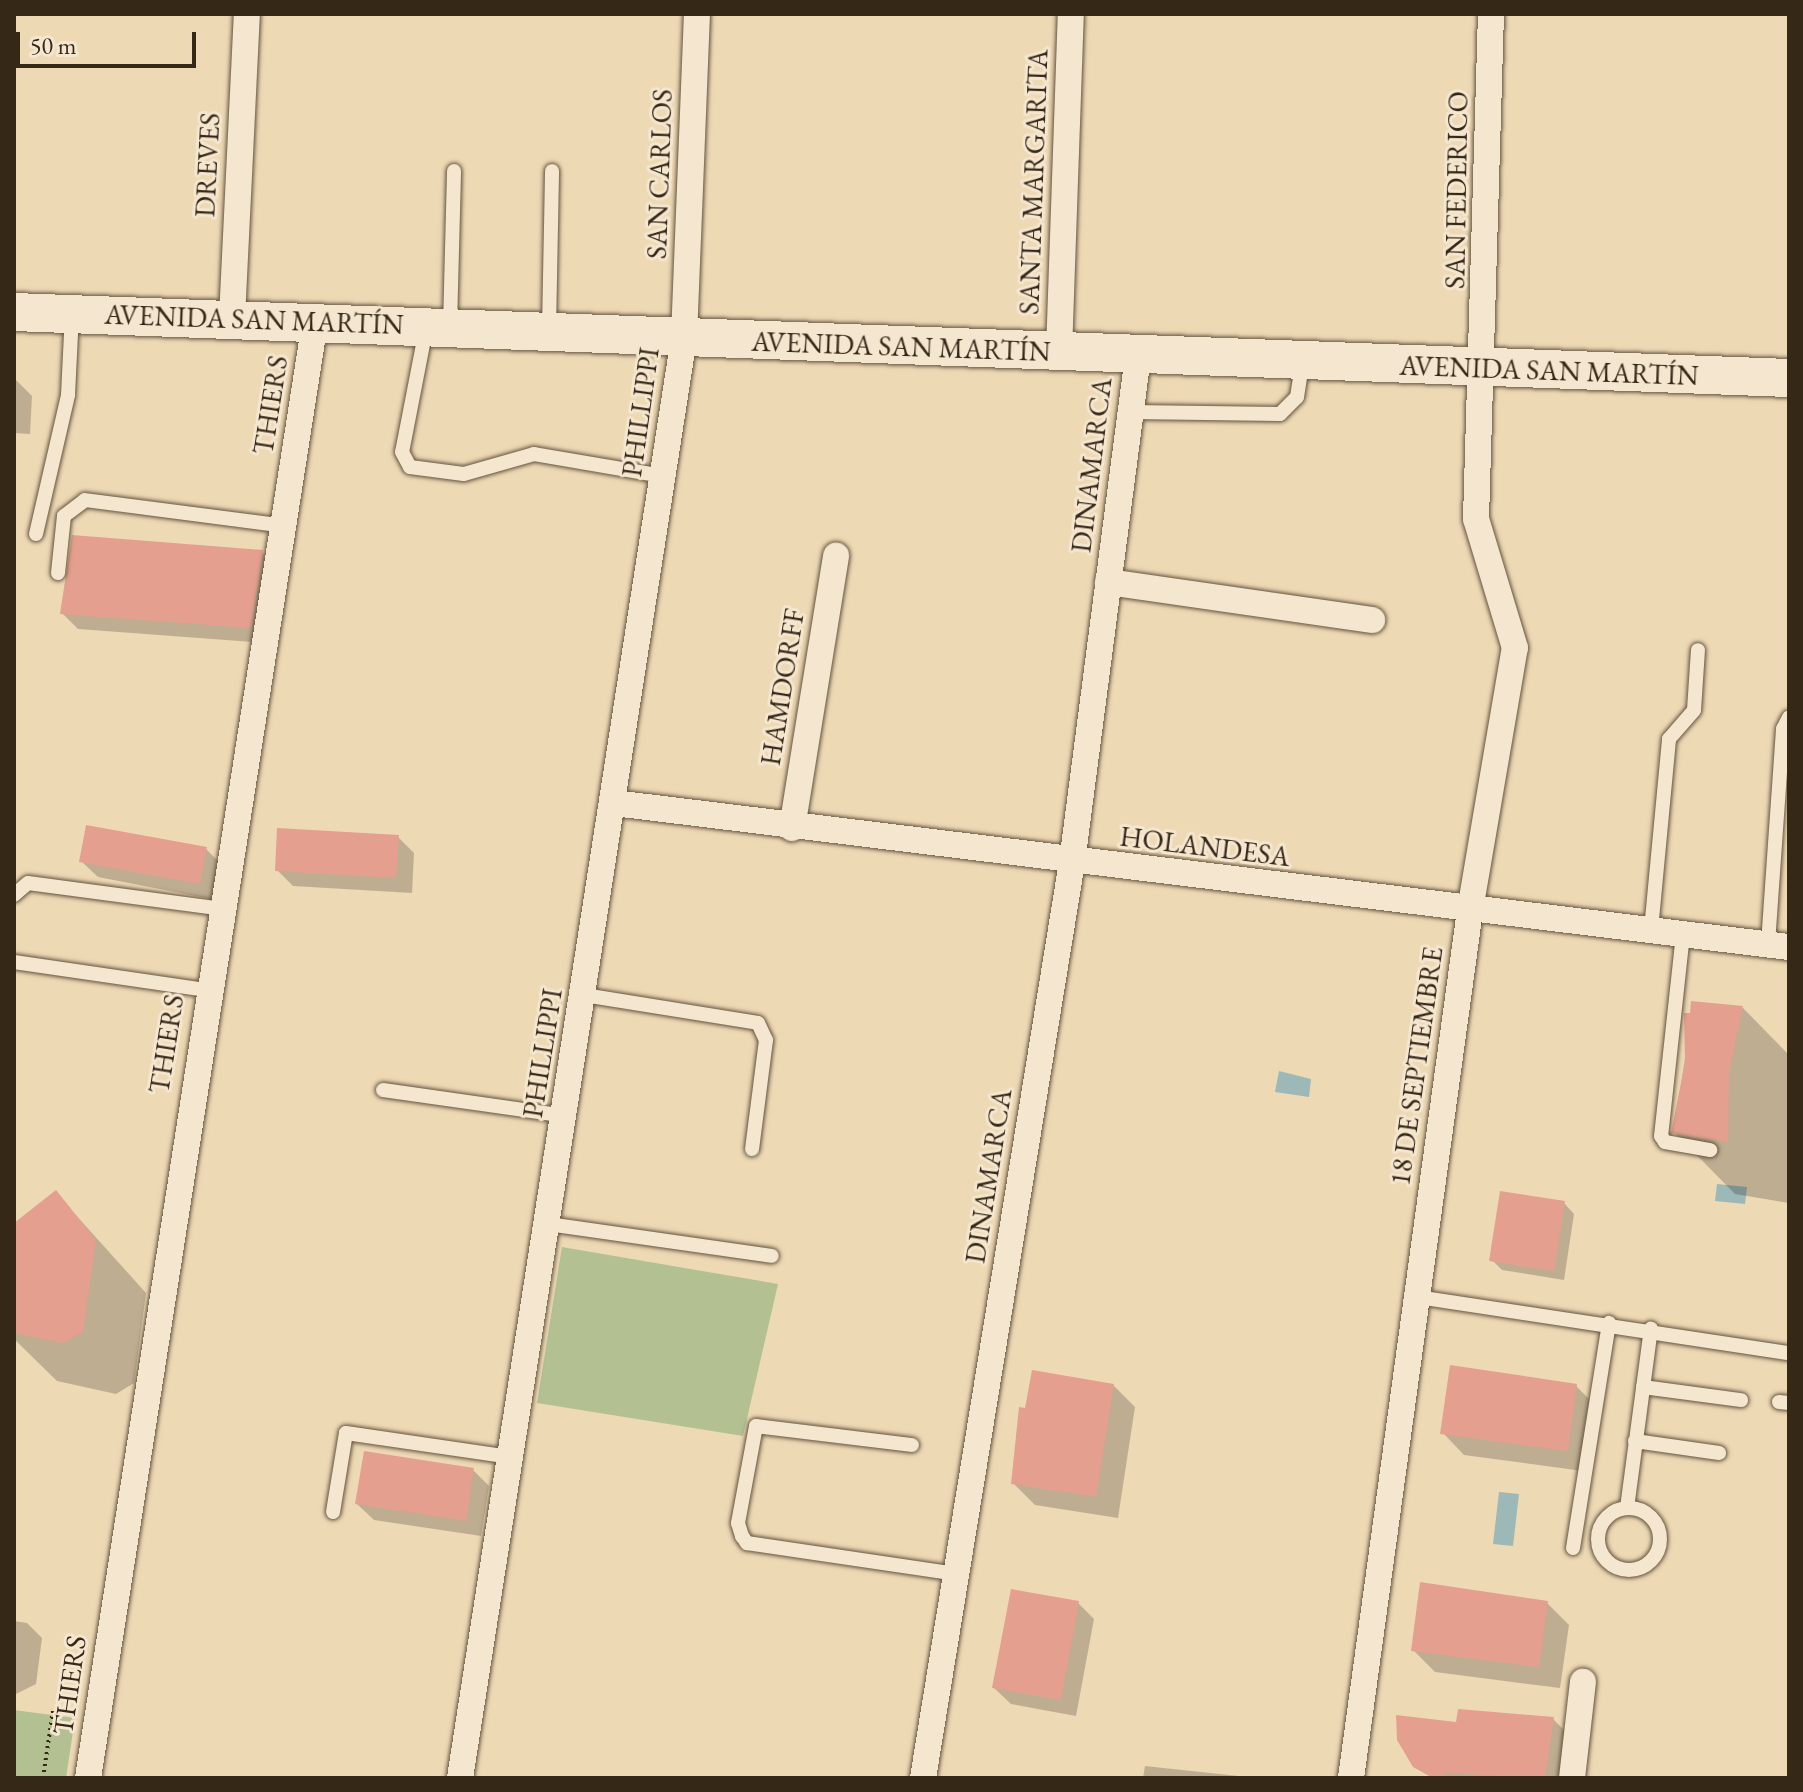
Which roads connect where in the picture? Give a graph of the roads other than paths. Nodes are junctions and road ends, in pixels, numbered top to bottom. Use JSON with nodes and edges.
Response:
{"nodes":[{"id":1,"x":247,"y":14,"type":"edge"},
{"id":2,"x":697,"y":14,"type":"edge"},
{"id":3,"x":1071,"y":14,"type":"edge"},
{"id":4,"x":1491,"y":14,"type":"edge"},
{"id":5,"x":454,"y":171,"type":"dead end"},
{"id":6,"x":552,"y":171,"type":"dead end"},
{"id":7,"x":18,"y":309,"type":"edge"},
{"id":8,"x":72,"y":313,"type":"junction"},
{"id":9,"x":232,"y":318,"type":"junction"},
{"id":10,"x":315,"y":321,"type":"junction"},
{"id":11,"x":438,"y":325,"type":"junction"},
{"id":12,"x":549,"y":330,"type":"junction"},
{"id":13,"x":684,"y":337,"type":"junction"},
{"id":14,"x":1059,"y":352,"type":"junction"},
{"id":15,"x":1138,"y":356,"type":"junction"},
{"id":16,"x":1303,"y":361,"type":"junction"},
{"id":17,"x":1484,"y":366,"type":"junction"},
{"id":18,"x":1789,"y":378,"type":"edge"},
{"id":19,"x":1131,"y":412,"type":"junction"},
{"id":20,"x":663,"y":476,"type":"junction"},
{"id":21,"x":284,"y":526,"type":"junction"},
{"id":22,"x":36,"y":534,"type":"dead end"},
{"id":23,"x":836,"y":556,"type":"dead end"},
{"id":24,"x":58,"y":573,"type":"dead end"},
{"id":25,"x":1108,"y":582,"type":"junction"},
{"id":26,"x":1372,"y":620,"type":"dead end"},
{"id":27,"x":1698,"y":650,"type":"dead end"},
{"id":28,"x":1789,"y":717,"type":"edge"},
{"id":29,"x":614,"y":803,"type":"junction"},
{"id":30,"x":792,"y":828,"type":"junction"},
{"id":31,"x":1072,"y":862,"type":"junction"},
{"id":32,"x":14,"y":895,"type":"edge"},
{"id":33,"x":222,"y":909,"type":"junction"},
{"id":34,"x":1470,"y":910,"type":"junction"},
{"id":35,"x":1651,"y":930,"type":"junction"},
{"id":36,"x":1683,"y":934,"type":"junction"},
{"id":37,"x":1778,"y":946,"type":"edge"},
{"id":38,"x":14,"y":962,"type":"edge"},
{"id":39,"x":207,"y":990,"type":"junction"},
{"id":40,"x":584,"y":995,"type":"junction"},
{"id":41,"x":383,"y":1090,"type":"dead end"},
{"id":42,"x":565,"y":1116,"type":"junction"},
{"id":43,"x":752,"y":1149,"type":"dead end"},
{"id":44,"x":1710,"y":1150,"type":"dead end"},
{"id":45,"x":548,"y":1224,"type":"junction"},
{"id":46,"x":772,"y":1256,"type":"dead end"},
{"id":47,"x":1417,"y":1297,"type":"junction"},
{"id":48,"x":1609,"y":1323,"type":"junction"},
{"id":49,"x":1651,"y":1329,"type":"junction"},
{"id":50,"x":1789,"y":1353,"type":"edge"},
{"id":51,"x":1643,"y":1387,"type":"junction"},
{"id":52,"x":1741,"y":1400,"type":"dead end"},
{"id":53,"x":1635,"y":1441,"type":"junction"},
{"id":54,"x":912,"y":1445,"type":"dead end"},
{"id":55,"x":1719,"y":1453,"type":"dead end"},
{"id":56,"x":511,"y":1457,"type":"junction"},
{"id":57,"x":1627,"y":1508,"type":"junction"},
{"id":58,"x":333,"y":1512,"type":"dead end"},
{"id":59,"x":1573,"y":1548,"type":"dead end"},
{"id":60,"x":956,"y":1574,"type":"junction"},
{"id":61,"x":1583,"y":1682,"type":"dead end"},
{"id":62,"x":88,"y":1778,"type":"edge"},
{"id":63,"x":460,"y":1778,"type":"edge"},
{"id":64,"x":923,"y":1778,"type":"edge"},
{"id":65,"x":1351,"y":1778,"type":"edge"},
{"id":66,"x":1572,"y":1778,"type":"edge"}],
"edges":[{"from":1,"to":9,"type":"street","name":"DREVES"},
{"from":2,"to":13,"type":"street","name":"SAN CARLOS"},
{"from":3,"to":14,"type":"street","name":"SANTA MARGARITA"},
{"from":4,"to":17,"type":"street","name":"SAN FEDERICO"},
{"from":5,"to":11,"type":"lane"},
{"from":6,"to":12,"type":"lane"},
{"from":7,"to":8,"type":"main road","name":"AVENIDA SAN MARTÍN"},
{"from":8,"to":9,"type":"main road","name":"AVENIDA SAN MARTÍN"},
{"from":8,"to":22,"type":"lane"},
{"from":9,"to":10,"type":"main road","name":"AVENIDA SAN MARTÍN"},
{"from":10,"to":11,"type":"main road","name":"AVENIDA SAN MARTÍN"},
{"from":10,"to":21,"type":"street","name":"THIERS"},
{"from":11,"to":12,"type":"main road","name":"AVENIDA SAN MARTÍN"},
{"from":11,"to":20,"type":"lane"},
{"from":12,"to":13,"type":"main road","name":"AVENIDA SAN MARTÍN"},
{"from":13,"to":14,"type":"main road","name":"AVENIDA SAN MARTÍN"},
{"from":13,"to":20,"type":"street","name":"PHILLIPPI"},
{"from":14,"to":15,"type":"main road","name":"AVENIDA SAN MARTÍN"},
{"from":15,"to":16,"type":"main road","name":"AVENIDA SAN MARTÍN"},
{"from":15,"to":19,"type":"street","name":"DINAMARCA"},
{"from":16,"to":17,"type":"main road","name":"AVENIDA SAN MARTÍN"},
{"from":16,"to":19,"type":"lane"},
{"from":17,"to":18,"type":"main road","name":"AVENIDA SAN MARTÍN"},
{"from":17,"to":34,"type":"street","name":"18 DE SEPTIEMBRE"},
{"from":19,"to":25,"type":"street","name":"DINAMARCA"},
{"from":20,"to":29,"type":"street","name":"PHILLIPPI"},
{"from":21,"to":24,"type":"lane"},
{"from":21,"to":33,"type":"street","name":"THIERS"},
{"from":23,"to":30,"type":"street","name":"HAMDORFF"},
{"from":25,"to":26,"type":"street","name":"DINAMARCA"},
{"from":25,"to":31,"type":"street","name":"DINAMARCA"},
{"from":27,"to":35,"type":"lane"},
{"from":28,"to":37,"type":"lane"},
{"from":29,"to":30,"type":"street","name":"HOLANDESA"},
{"from":29,"to":40,"type":"street","name":"PHILLIPPI"},
{"from":30,"to":31,"type":"street","name":"HOLANDESA"},
{"from":31,"to":34,"type":"street","name":"HOLANDESA"},
{"from":31,"to":60,"type":"street","name":"DINAMARCA"},
{"from":32,"to":33,"type":"lane"},
{"from":33,"to":39,"type":"street","name":"THIERS"},
{"from":34,"to":35,"type":"street","name":"HOLANDESA"},
{"from":34,"to":47,"type":"street","name":"18 DE SEPTIEMBRE"},
{"from":35,"to":36,"type":"street","name":"HOLANDESA"},
{"from":36,"to":37,"type":"street","name":"HOLANDESA"},
{"from":36,"to":44,"type":"lane"},
{"from":38,"to":39,"type":"lane"},
{"from":39,"to":62,"type":"street","name":"THIERS"},
{"from":40,"to":42,"type":"street","name":"PHILLIPPI"},
{"from":40,"to":43,"type":"lane"},
{"from":41,"to":42,"type":"lane"},
{"from":42,"to":45,"type":"street","name":"PHILLIPPI"},
{"from":45,"to":46,"type":"lane"},
{"from":45,"to":56,"type":"street","name":"PHILLIPPI"},
{"from":47,"to":48,"type":"lane"},
{"from":47,"to":65,"type":"street","name":"18 DE SEPTIEMBRE"},
{"from":48,"to":49,"type":"lane"},
{"from":48,"to":59,"type":"lane"},
{"from":49,"to":50,"type":"lane"},
{"from":49,"to":51,"type":"lane"},
{"from":51,"to":52,"type":"lane"},
{"from":51,"to":53,"type":"lane"},
{"from":53,"to":55,"type":"lane"},
{"from":53,"to":57,"type":"lane"},
{"from":54,"to":60,"type":"lane"},
{"from":56,"to":58,"type":"lane"},
{"from":56,"to":63,"type":"street","name":"PHILLIPPI"},
{"from":57,"to":57,"type":"lane"},
{"from":60,"to":64,"type":"street","name":"DINAMARCA"},
{"from":61,"to":66,"type":"street"}]}
